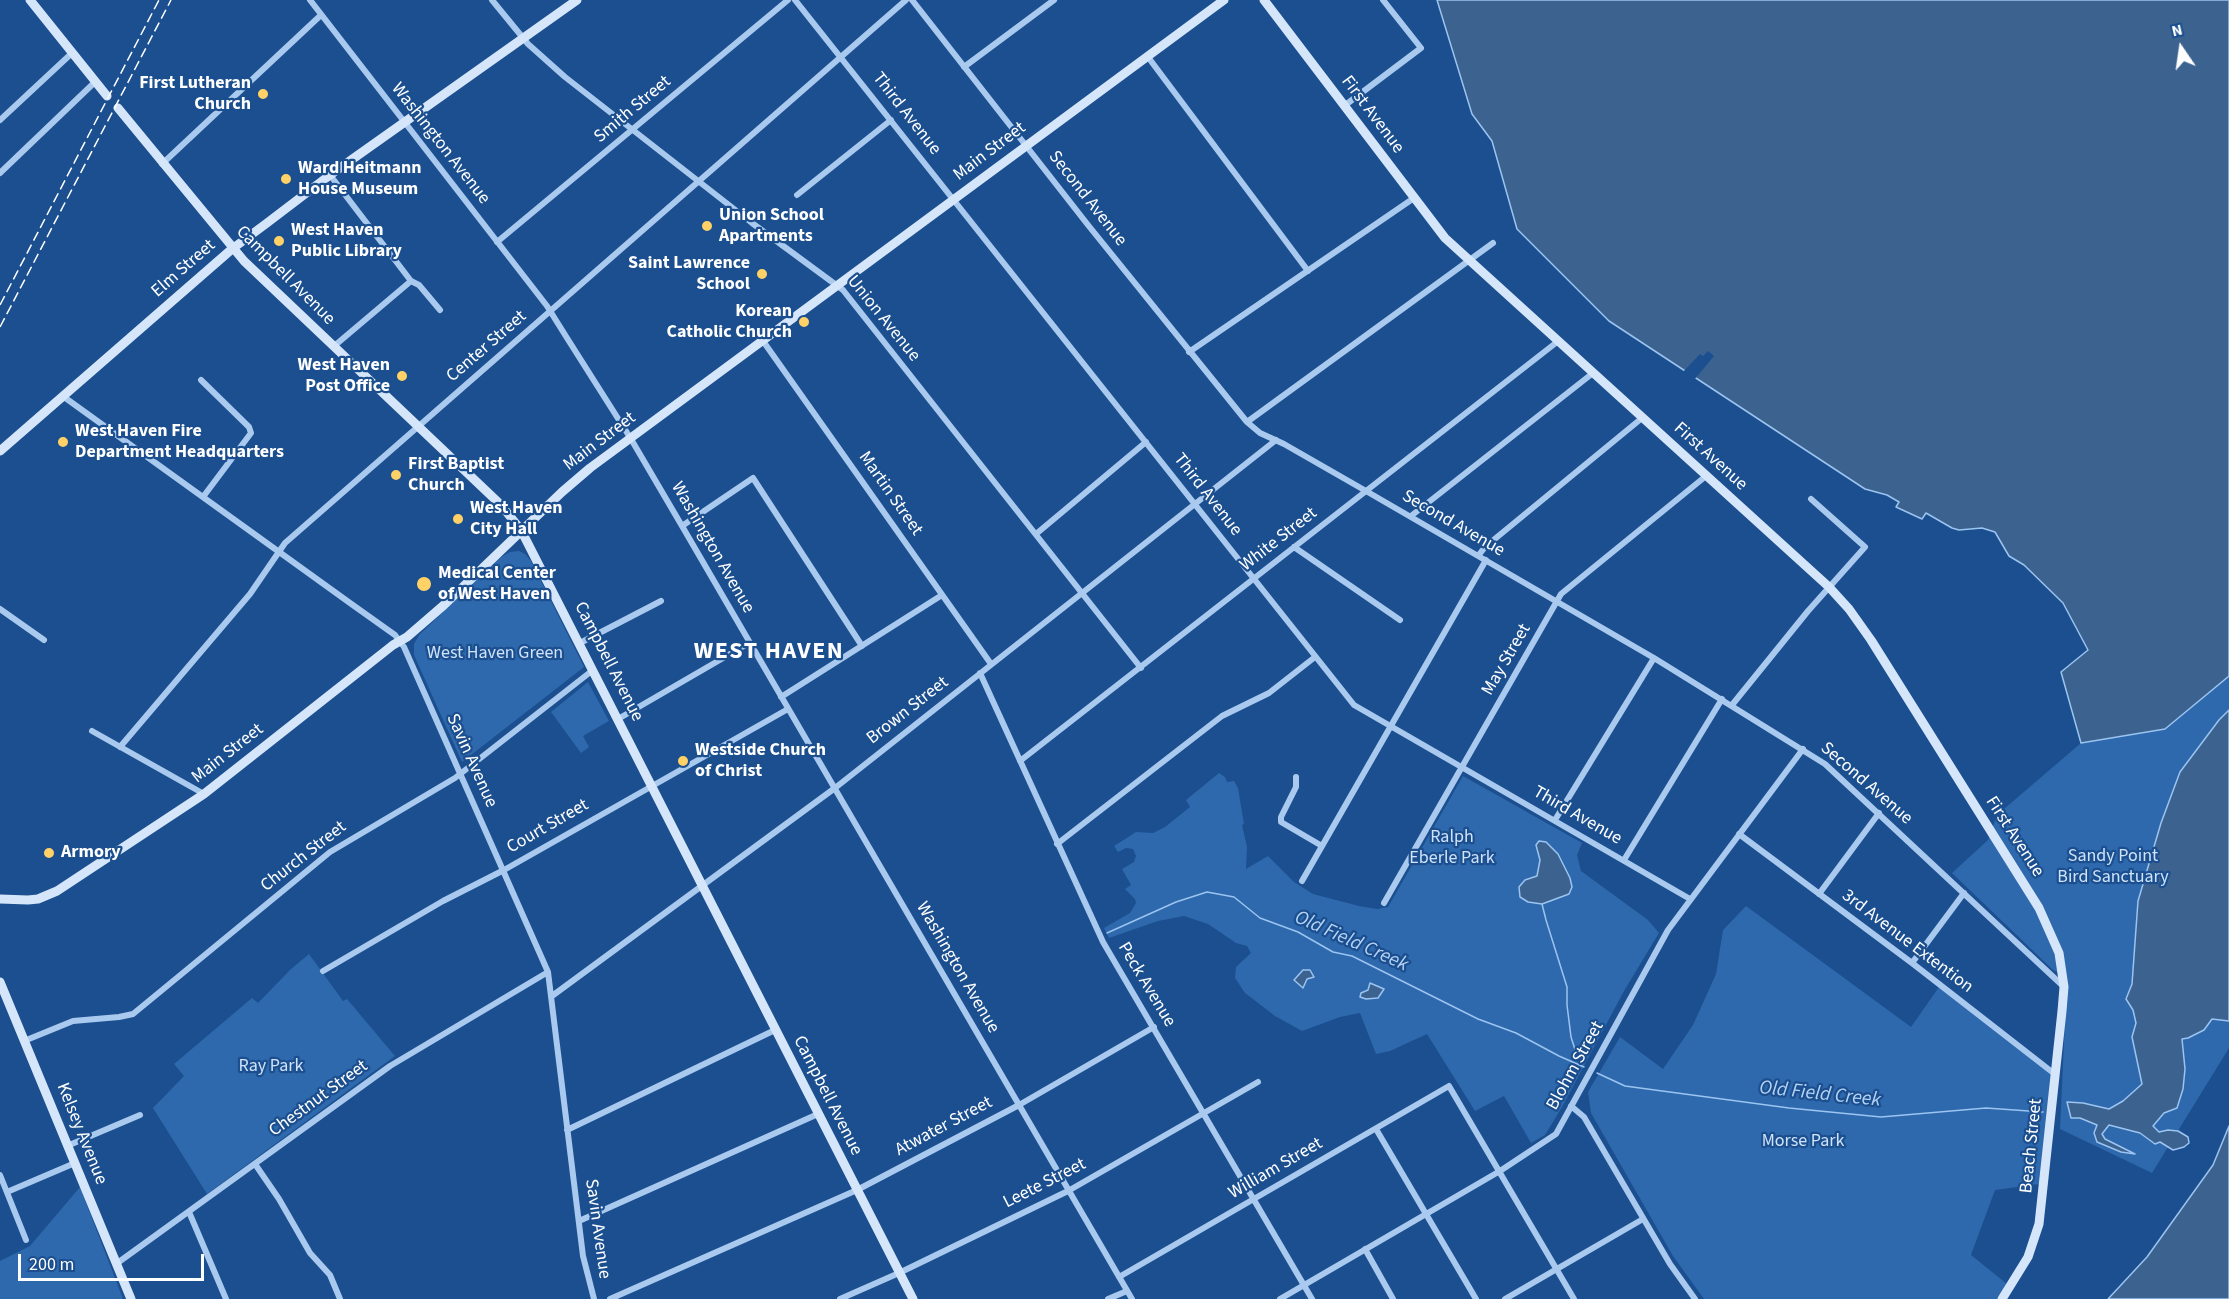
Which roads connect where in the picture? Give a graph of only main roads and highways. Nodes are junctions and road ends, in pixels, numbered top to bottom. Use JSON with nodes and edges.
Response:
{"nodes":[{"id":1,"x":30,"y":0,"type":"edge"},
{"id":2,"x":577,"y":0,"type":"edge"},
{"id":3,"x":1224,"y":0,"type":"edge"},
{"id":4,"x":1264,"y":0,"type":"edge"},
{"id":5,"x":107,"y":96,"type":"dead end"},
{"id":6,"x":118,"y":108,"type":"dead end"},
{"id":7,"x":232,"y":249,"type":"junction"},
{"id":8,"x":0,"y":452,"type":"edge"},
{"id":9,"x":521,"y":530,"type":"junction"},
{"id":10,"x":0,"y":899,"type":"edge"},
{"id":11,"x":0,"y":982,"type":"edge"},
{"id":12,"x":2064,"y":987,"type":"joint"},
{"id":13,"x":131,"y":1299,"type":"edge"},
{"id":14,"x":913,"y":1299,"type":"edge"},
{"id":15,"x":2002,"y":1299,"type":"edge"}],
"edges":[{"from":1,"to":5,"type":"main road"},
{"from":2,"to":7,"type":"main road","name":"Elm Street"},
{"from":3,"to":9,"type":"main road","name":"Main Street"},
{"from":4,"to":12,"type":"main road","name":"First Avenue"},
{"from":6,"to":7,"type":"main road","name":"Campbell Avenue"},
{"from":7,"to":8,"type":"main road","name":"Elm Street"},
{"from":7,"to":9,"type":"main road","name":"Campbell Avenue"},
{"from":9,"to":10,"type":"main road","name":"Main Street"},
{"from":9,"to":14,"type":"main road","name":"Campbell Avenue"},
{"from":11,"to":13,"type":"main road","name":"Kelsey Avenue"},
{"from":12,"to":15,"type":"main road","name":"Beach Street"}]}
